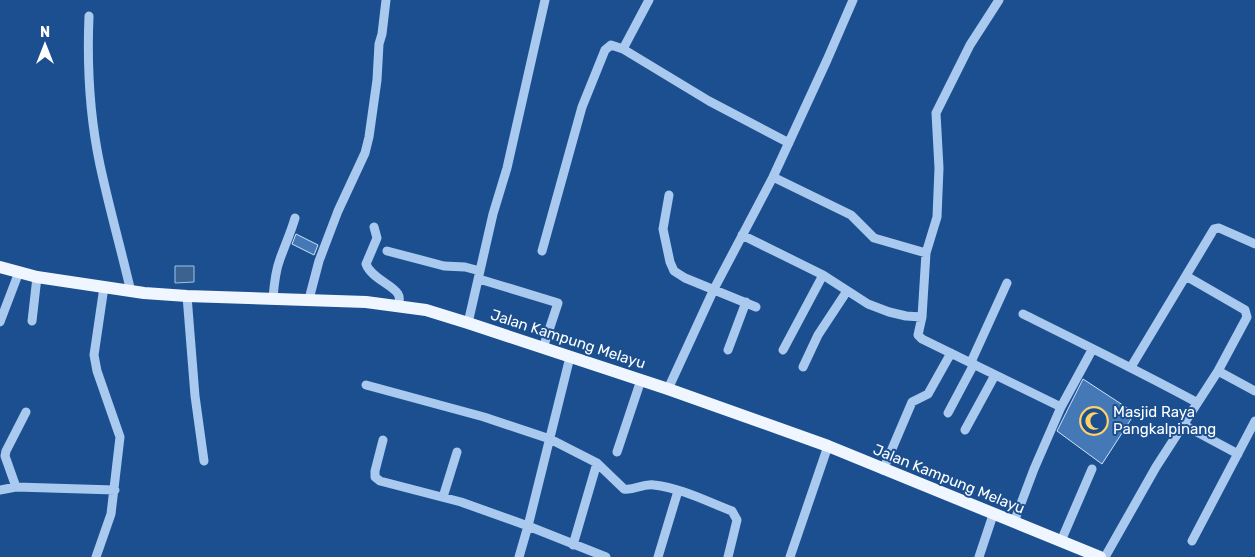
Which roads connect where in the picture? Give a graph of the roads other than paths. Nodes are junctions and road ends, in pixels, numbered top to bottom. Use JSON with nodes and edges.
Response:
{"nodes":[{"id":1,"x":386,"y":0,"type":"edge"},
{"id":2,"x":545,"y":0,"type":"edge"},
{"id":3,"x":649,"y":0,"type":"edge"},
{"id":4,"x":853,"y":0,"type":"edge"},
{"id":5,"x":999,"y":0,"type":"edge"},
{"id":6,"x":89,"y":16,"type":"dead end"},
{"id":7,"x":623,"y":49,"type":"junction"},
{"id":8,"x":790,"y":143,"type":"junction"},
{"id":9,"x":773,"y":177,"type":"junction"},
{"id":10,"x":669,"y":195,"type":"dead end"},
{"id":11,"x":295,"y":218,"type":"dead end"},
{"id":12,"x":374,"y":227,"type":"dead end"},
{"id":13,"x":742,"y":235,"type":"junction"},
{"id":14,"x":1255,"y":244,"type":"edge"},
{"id":15,"x":387,"y":251,"type":"dead end"},
{"id":16,"x":542,"y":251,"type":"dead end"},
{"id":17,"x":926,"y":254,"type":"junction"},
{"id":18,"x":0,"y":268,"type":"edge"},
{"id":19,"x":19,"y":272,"type":"junction"},
{"id":20,"x":479,"y":275,"type":"junction"},
{"id":21,"x":823,"y":275,"type":"junction"},
{"id":22,"x":1186,"y":276,"type":"junction"},
{"id":23,"x":37,"y":277,"type":"junction"},
{"id":24,"x":1007,"y":283,"type":"dead end"},
{"id":25,"x":104,"y":287,"type":"junction"},
{"id":26,"x":714,"y":289,"type":"junction"},
{"id":27,"x":847,"y":291,"type":"junction"},
{"id":28,"x":131,"y":292,"type":"junction"},
{"id":29,"x":186,"y":296,"type":"junction"},
{"id":30,"x":273,"y":298,"type":"junction"},
{"id":31,"x":309,"y":299,"type":"junction"},
{"id":32,"x":746,"y":302,"type":"junction"},
{"id":33,"x":398,"y":306,"type":"junction"},
{"id":34,"x":756,"y":307,"type":"dead end"},
{"id":35,"x":1023,"y":314,"type":"dead end"},
{"id":36,"x":922,"y":317,"type":"junction"},
{"id":37,"x":32,"y":321,"type":"dead end"},
{"id":38,"x":0,"y":322,"type":"edge"},
{"id":39,"x":468,"y":323,"type":"junction"},
{"id":40,"x":543,"y":348,"type":"junction"},
{"id":41,"x":728,"y":350,"type":"dead end"},
{"id":42,"x":783,"y":350,"type":"dead end"},
{"id":43,"x":1092,"y":350,"type":"junction"},
{"id":44,"x":951,"y":353,"type":"junction"},
{"id":45,"x":570,"y":357,"type":"junction"},
{"id":46,"x":973,"y":363,"type":"junction"},
{"id":47,"x":803,"y":367,"type":"dead end"},
{"id":48,"x":1131,"y":367,"type":"junction"},
{"id":49,"x":1218,"y":371,"type":"junction"},
{"id":50,"x":996,"y":375,"type":"junction"},
{"id":51,"x":641,"y":380,"type":"junction"},
{"id":52,"x":366,"y":385,"type":"dead end"},
{"id":53,"x":668,"y":389,"type":"junction"},
{"id":54,"x":1255,"y":391,"type":"edge"},
{"id":55,"x":1196,"y":402,"type":"junction"},
{"id":56,"x":1060,"y":406,"type":"junction"},
{"id":57,"x":26,"y":412,"type":"dead end"},
{"id":58,"x":948,"y":413,"type":"dead end"},
{"id":59,"x":1255,"y":421,"type":"edge"},
{"id":60,"x":1184,"y":425,"type":"junction"},
{"id":61,"x":965,"y":430,"type":"dead end"},
{"id":62,"x":550,"y":438,"type":"junction"},
{"id":63,"x":384,"y":440,"type":"dead end"},
{"id":64,"x":828,"y":446,"type":"junction"},
{"id":65,"x":458,"y":452,"type":"dead end"},
{"id":66,"x":617,"y":452,"type":"dead end"},
{"id":67,"x":1238,"y":454,"type":"junction"},
{"id":68,"x":204,"y":460,"type":"dead end"},
{"id":69,"x":597,"y":463,"type":"junction"},
{"id":70,"x":1092,"y":469,"type":"dead end"},
{"id":71,"x":883,"y":470,"type":"junction"},
{"id":72,"x":16,"y":487,"type":"junction"},
{"id":73,"x":0,"y":490,"type":"edge"},
{"id":74,"x":115,"y":490,"type":"junction"},
{"id":75,"x":678,"y":491,"type":"junction"},
{"id":76,"x":443,"y":497,"type":"junction"},
{"id":77,"x":993,"y":515,"type":"junction"},
{"id":78,"x":1014,"y":522,"type":"junction"},
{"id":79,"x":528,"y":526,"type":"junction"},
{"id":80,"x":1060,"y":540,"type":"junction"},
{"id":81,"x":1192,"y":541,"type":"dead end"},
{"id":82,"x":573,"y":545,"type":"junction"},
{"id":83,"x":96,"y":557,"type":"edge"},
{"id":84,"x":519,"y":557,"type":"edge"},
{"id":85,"x":606,"y":557,"type":"edge"},
{"id":86,"x":658,"y":557,"type":"edge"},
{"id":87,"x":728,"y":557,"type":"edge"},
{"id":88,"x":790,"y":557,"type":"edge"},
{"id":89,"x":979,"y":557,"type":"edge"},
{"id":90,"x":1100,"y":557,"type":"edge"},
{"id":91,"x":1105,"y":557,"type":"edge"}],
"edges":[{"from":1,"to":31,"type":"street"},
{"from":2,"to":20,"type":"street"},
{"from":3,"to":7,"type":"street"},
{"from":4,"to":8,"type":"street"},
{"from":5,"to":17,"type":"street"},
{"from":6,"to":28,"type":"street"},
{"from":7,"to":8,"type":"street"},
{"from":7,"to":16,"type":"street"},
{"from":8,"to":9,"type":"street"},
{"from":9,"to":13,"type":"street"},
{"from":9,"to":17,"type":"street"},
{"from":10,"to":26,"type":"street"},
{"from":11,"to":30,"type":"street"},
{"from":12,"to":33,"type":"street"},
{"from":13,"to":21,"type":"street"},
{"from":13,"to":26,"type":"street"},
{"from":14,"to":22,"type":"street"},
{"from":15,"to":20,"type":"street"},
{"from":17,"to":36,"type":"street"},
{"from":18,"to":19,"type":"main road","name":"Jalan Kampung Melayu"},
{"from":19,"to":23,"type":"main road","name":"Jalan Kampung Melayu"},
{"from":19,"to":38,"type":"street"},
{"from":20,"to":39,"type":"street"},
{"from":20,"to":40,"type":"street"},
{"from":21,"to":27,"type":"street"},
{"from":21,"to":42,"type":"street"},
{"from":22,"to":48,"type":"street"},
{"from":22,"to":49,"type":"street"},
{"from":23,"to":25,"type":"main road","name":"Jalan Kampung Melayu"},
{"from":23,"to":37,"type":"street"},
{"from":24,"to":46,"type":"street"},
{"from":25,"to":28,"type":"main road","name":"Jalan Kampung Melayu"},
{"from":25,"to":74,"type":"street"},
{"from":26,"to":32,"type":"street"},
{"from":26,"to":53,"type":"street"},
{"from":27,"to":36,"type":"street"},
{"from":27,"to":47,"type":"street"},
{"from":28,"to":29,"type":"main road","name":"Jalan Kampung Melayu"},
{"from":29,"to":30,"type":"main road","name":"Jalan Kampung Melayu"},
{"from":29,"to":68,"type":"street"},
{"from":30,"to":31,"type":"main road","name":"Jalan Kampung Melayu"},
{"from":31,"to":33,"type":"main road","name":"Jalan Kampung Melayu"},
{"from":32,"to":34,"type":"street"},
{"from":32,"to":41,"type":"street"},
{"from":33,"to":39,"type":"main road","name":"Jalan Kampung Melayu"},
{"from":35,"to":43,"type":"street"},
{"from":36,"to":44,"type":"street"},
{"from":39,"to":40,"type":"main road","name":"Jalan Kampung Melayu"},
{"from":40,"to":45,"type":"main road","name":"Jalan Kampung Melayu"},
{"from":43,"to":48,"type":"street"},
{"from":43,"to":56,"type":"street"},
{"from":44,"to":46,"type":"street"},
{"from":44,"to":71,"type":"street"},
{"from":45,"to":51,"type":"main road","name":"Jalan Kampung Melayu"},
{"from":45,"to":62,"type":"street"},
{"from":46,"to":50,"type":"street"},
{"from":46,"to":58,"type":"street"},
{"from":48,"to":55,"type":"street"},
{"from":49,"to":54,"type":"street"},
{"from":49,"to":55,"type":"street"},
{"from":50,"to":56,"type":"street"},
{"from":50,"to":61,"type":"street"},
{"from":51,"to":53,"type":"main road","name":"Jalan Kampung Melayu"},
{"from":51,"to":66,"type":"street"},
{"from":52,"to":62,"type":"street"},
{"from":53,"to":64,"type":"main road","name":"Jalan Kampung Melayu"},
{"from":55,"to":60,"type":"street"},
{"from":56,"to":78,"type":"street"},
{"from":57,"to":72,"type":"street"},
{"from":59,"to":67,"type":"street"},
{"from":60,"to":67,"type":"street"},
{"from":60,"to":91,"type":"street"},
{"from":62,"to":69,"type":"street"},
{"from":62,"to":79,"type":"street"},
{"from":63,"to":76,"type":"street"},
{"from":64,"to":71,"type":"main road","name":"Jalan Kampung Melayu"},
{"from":64,"to":88,"type":"street"},
{"from":65,"to":76,"type":"street"},
{"from":67,"to":81,"type":"street"},
{"from":69,"to":75,"type":"street"},
{"from":69,"to":82,"type":"street"},
{"from":70,"to":80,"type":"street"},
{"from":71,"to":77,"type":"main road","name":"Jalan Kampung Melayu"},
{"from":72,"to":73,"type":"street"},
{"from":72,"to":74,"type":"street"},
{"from":74,"to":83,"type":"street"},
{"from":75,"to":86,"type":"street"},
{"from":75,"to":87,"type":"street"},
{"from":76,"to":79,"type":"street"},
{"from":77,"to":78,"type":"main road","name":"Jalan Kampung Melayu"},
{"from":77,"to":89,"type":"street"},
{"from":78,"to":80,"type":"main road","name":"Jalan Kampung Melayu"},
{"from":79,"to":82,"type":"street"},
{"from":79,"to":84,"type":"street"},
{"from":80,"to":90,"type":"main road","name":"Jalan Kampung Melayu"},
{"from":82,"to":85,"type":"street"}]}
